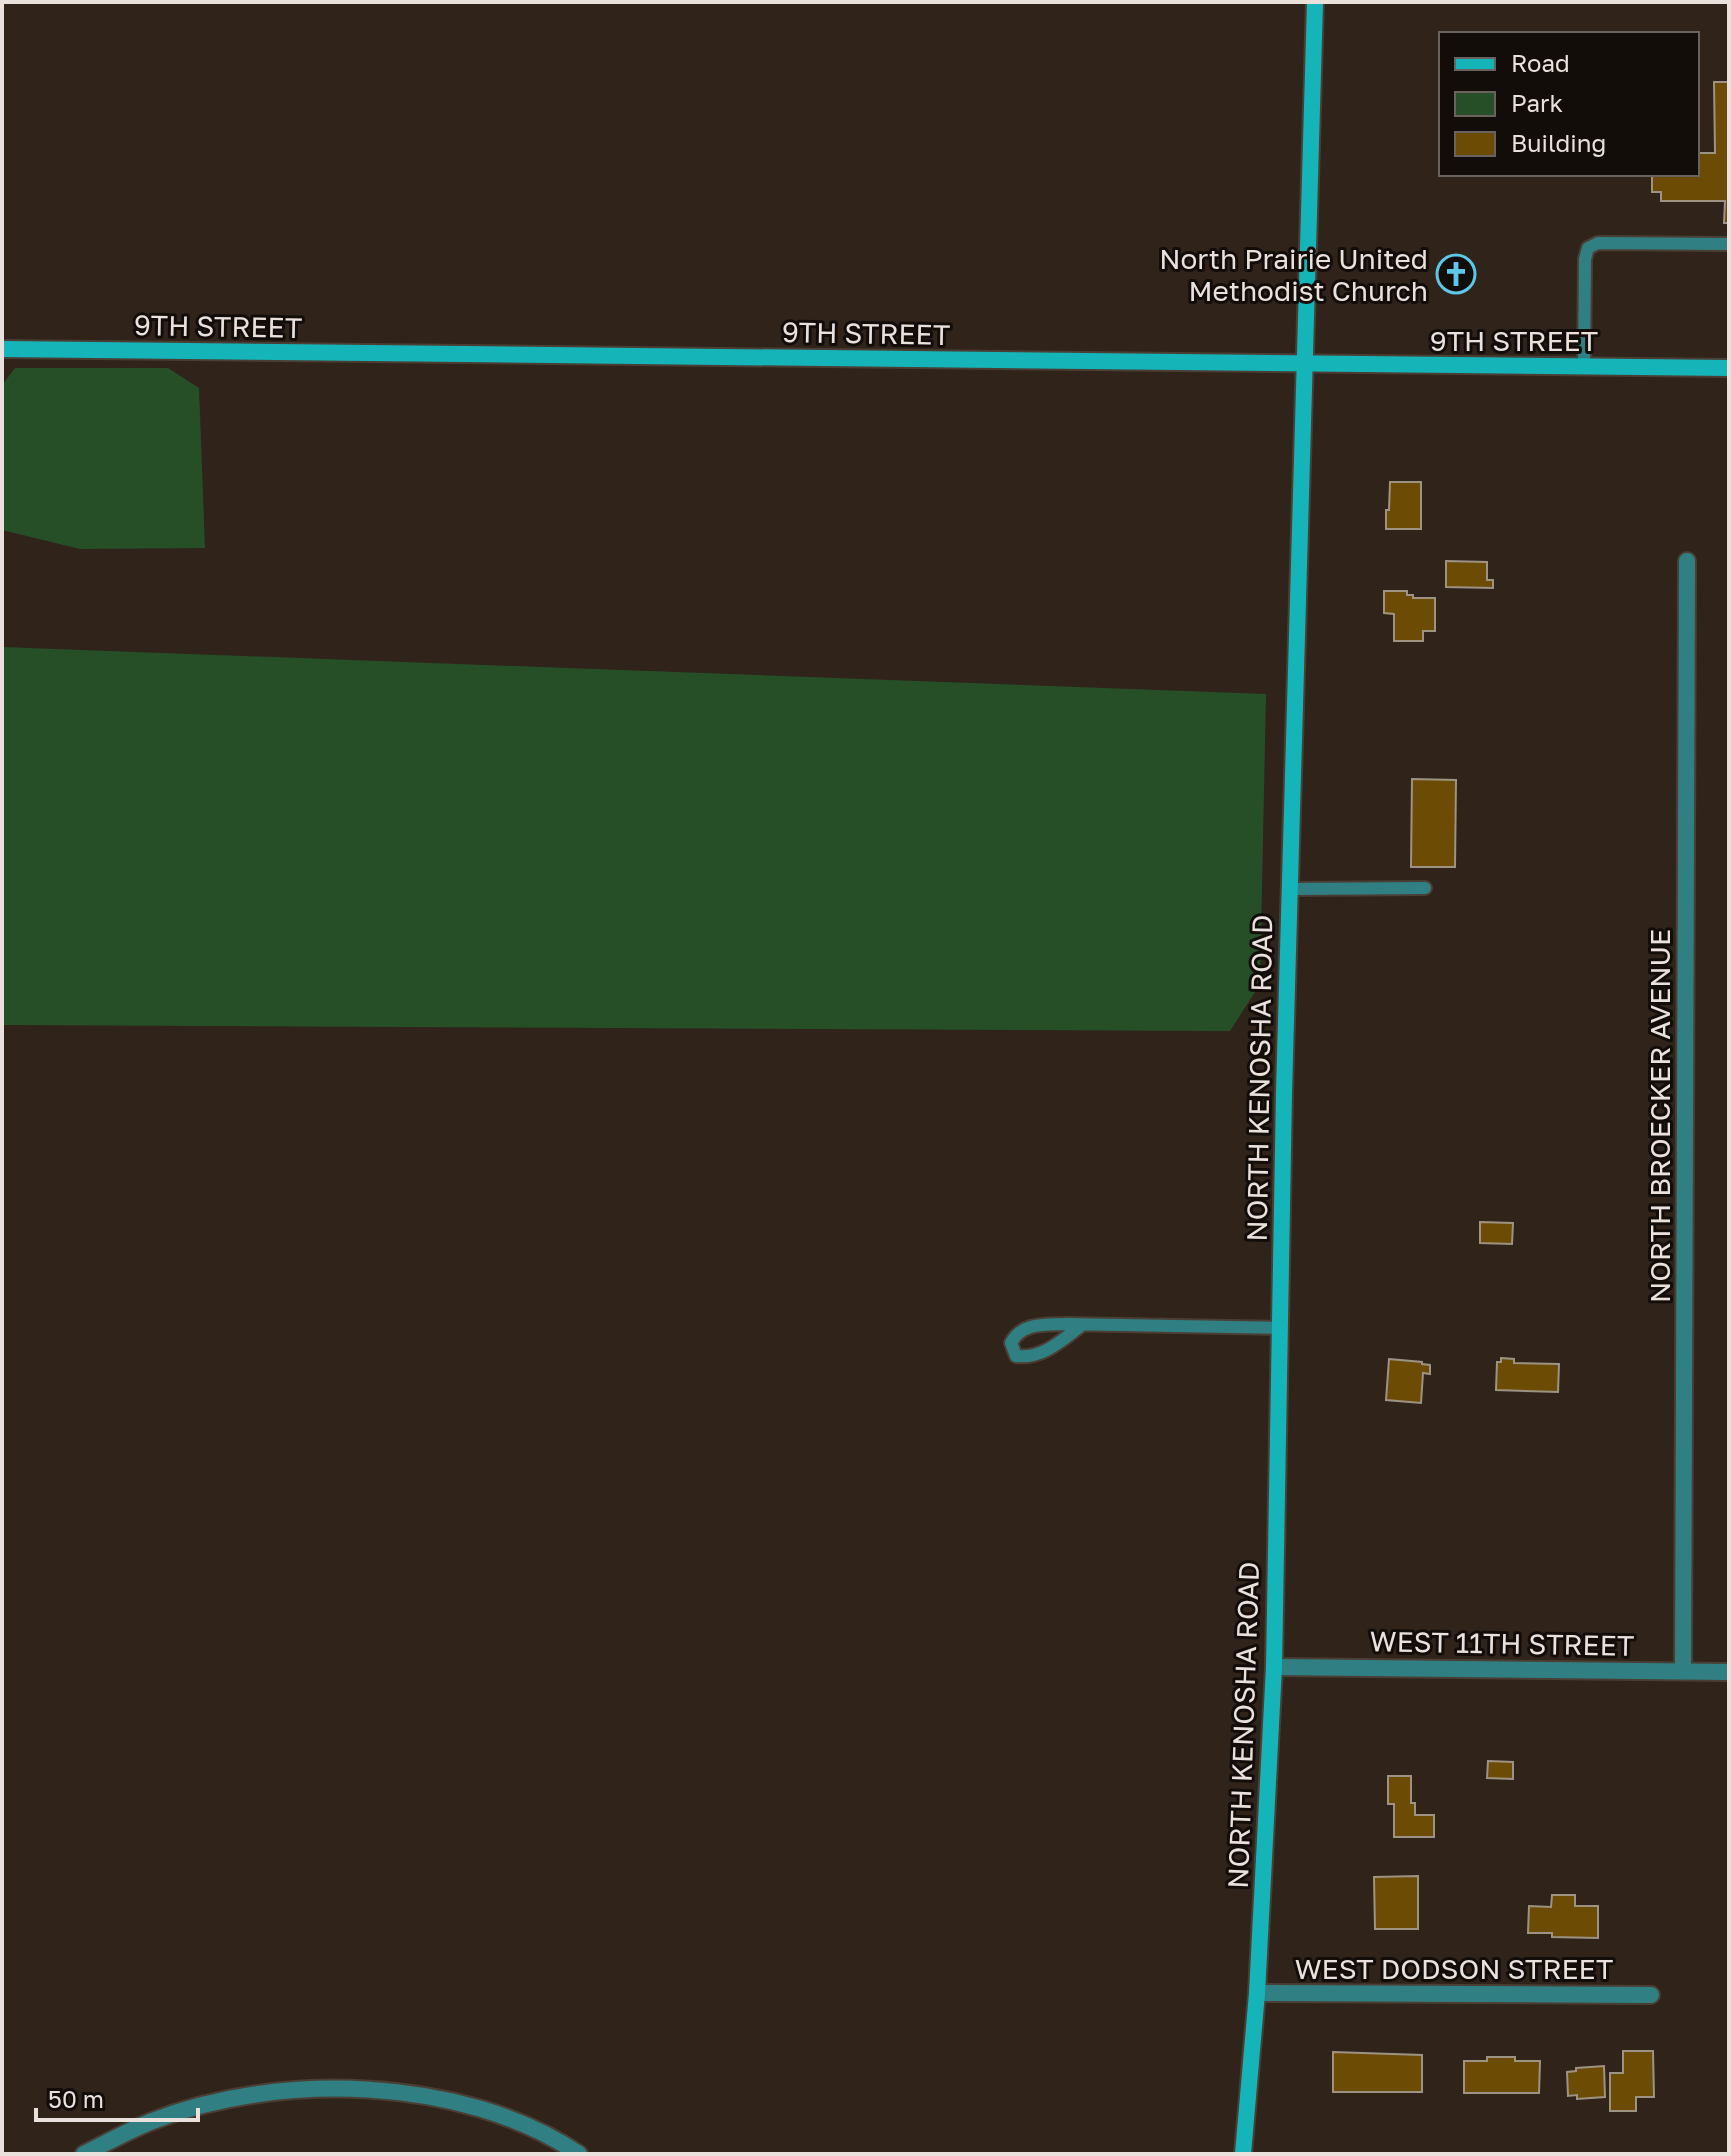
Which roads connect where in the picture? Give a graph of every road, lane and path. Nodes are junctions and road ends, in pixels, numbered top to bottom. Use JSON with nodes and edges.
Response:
{"nodes":[{"id":1,"x":1315,"y":2,"type":"edge"},
{"id":2,"x":1729,"y":244,"type":"edge"},
{"id":3,"x":2,"y":349,"type":"edge"},
{"id":4,"x":1305,"y":364,"type":"junction"},
{"id":5,"x":1584,"y":366,"type":"junction"},
{"id":6,"x":1729,"y":368,"type":"edge"},
{"id":7,"x":1687,"y":561,"type":"dead end"},
{"id":8,"x":1425,"y":888,"type":"dead end"},
{"id":9,"x":1290,"y":889,"type":"junction"},
{"id":10,"x":1082,"y":1325,"type":"junction"},
{"id":11,"x":1280,"y":1328,"type":"junction"},
{"id":12,"x":1274,"y":1667,"type":"junction"},
{"id":13,"x":1683,"y":1671,"type":"junction"},
{"id":14,"x":1729,"y":1672,"type":"edge"},
{"id":15,"x":1257,"y":1993,"type":"junction"},
{"id":16,"x":1651,"y":1995,"type":"dead end"},
{"id":17,"x":84,"y":2154,"type":"edge"},
{"id":18,"x":579,"y":2154,"type":"edge"},
{"id":19,"x":1243,"y":2154,"type":"edge"}],
"edges":[{"from":1,"to":4,"type":"street","name":"NORTH KENOSHA ROAD"},
{"from":2,"to":5,"type":"lane"},
{"from":3,"to":4,"type":"street","name":"9TH STREET"},
{"from":4,"to":5,"type":"street","name":"9TH STREET"},
{"from":4,"to":9,"type":"street","name":"NORTH KENOSHA ROAD"},
{"from":5,"to":6,"type":"street","name":"9TH STREET"},
{"from":7,"to":13,"type":"street","name":"NORTH BROECKER AVENUE"},
{"from":8,"to":9,"type":"lane"},
{"from":9,"to":11,"type":"street","name":"NORTH KENOSHA ROAD"},
{"from":10,"to":10,"type":"lane"},
{"from":10,"to":11,"type":"lane"},
{"from":11,"to":12,"type":"street","name":"NORTH KENOSHA ROAD"},
{"from":12,"to":13,"type":"street","name":"WEST 11TH STREET"},
{"from":12,"to":15,"type":"street","name":"NORTH KENOSHA ROAD"},
{"from":13,"to":14,"type":"street","name":"WEST 11TH STREET"},
{"from":15,"to":16,"type":"street","name":"WEST DODSON STREET"},
{"from":15,"to":19,"type":"street","name":"NORTH KENOSHA ROAD"},
{"from":17,"to":18,"type":"street"}]}
